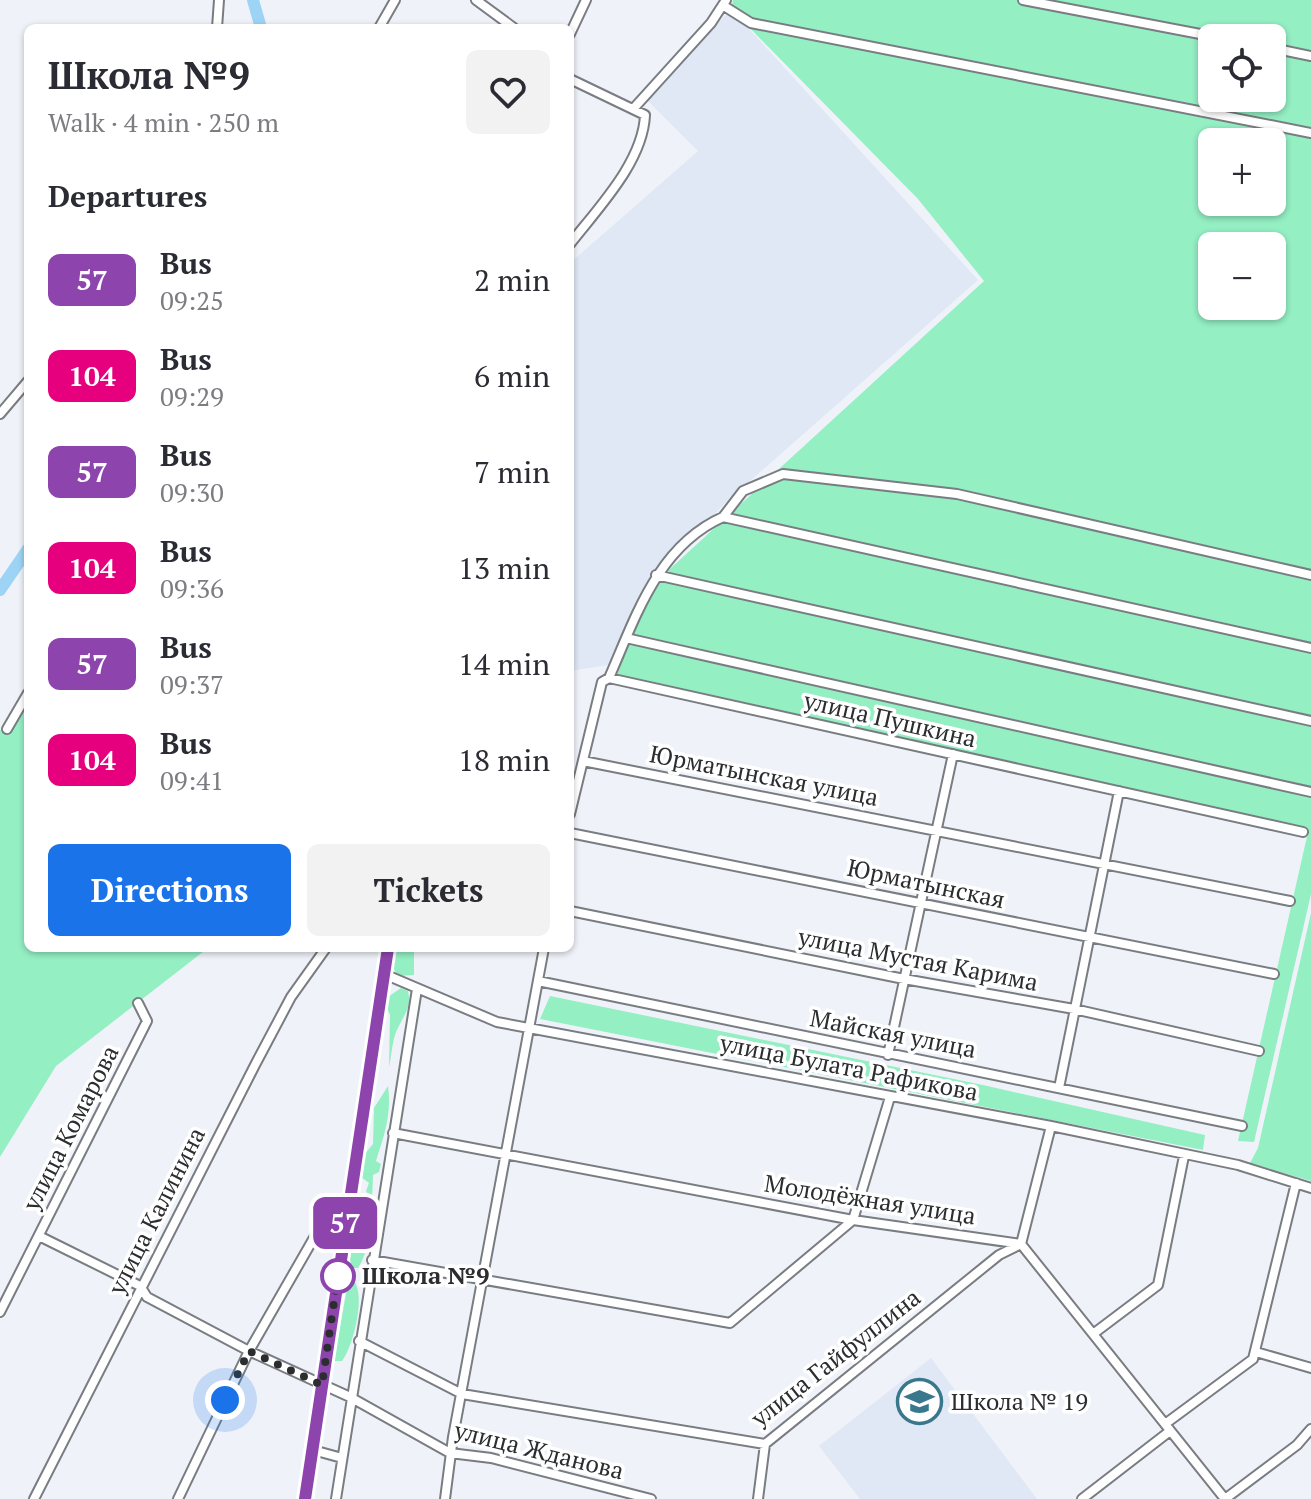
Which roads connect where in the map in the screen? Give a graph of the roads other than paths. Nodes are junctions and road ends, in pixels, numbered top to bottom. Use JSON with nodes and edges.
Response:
{"nodes":[{"id":1,"x":219,"y":0,"type":"edge"},
{"id":2,"x":395,"y":0,"type":"edge"},
{"id":3,"x":476,"y":0,"type":"edge"},
{"id":4,"x":586,"y":0,"type":"edge"},
{"id":5,"x":1023,"y":0,"type":"edge"},
{"id":6,"x":725,"y":3,"type":"edge"},
{"id":7,"x":217,"y":24,"type":"edge"},
{"id":8,"x":381,"y":24,"type":"edge"},
{"id":9,"x":509,"y":24,"type":"edge"},
{"id":10,"x":574,"y":26,"type":"edge"},
{"id":11,"x":1198,"y":34,"type":"edge"},
{"id":12,"x":1286,"y":51,"type":"edge"},
{"id":13,"x":1311,"y":56,"type":"edge"},
{"id":14,"x":574,"y":81,"type":"edge"},
{"id":15,"x":634,"y":108,"type":"junction"},
{"id":16,"x":1311,"y":133,"type":"edge"},
{"id":17,"x":574,"y":239,"type":"edge"},
{"id":18,"x":24,"y":386,"type":"edge"},
{"id":19,"x":0,"y":414,"type":"edge"},
{"id":20,"x":723,"y":517,"type":"junction"},
{"id":21,"x":656,"y":575,"type":"junction"},
{"id":22,"x":1311,"y":575,"type":"edge"},
{"id":23,"x":626,"y":638,"type":"junction"},
{"id":24,"x":1311,"y":648,"type":"edge"},
{"id":25,"x":609,"y":678,"type":"junction"},
{"id":26,"x":24,"y":700,"type":"edge"},
{"id":27,"x":1311,"y":721,"type":"edge"},
{"id":28,"x":7,"y":729,"type":"dead end"},
{"id":29,"x":953,"y":754,"type":"junction"},
{"id":30,"x":583,"y":761,"type":"junction"},
{"id":31,"x":1119,"y":791,"type":"junction"},
{"id":32,"x":1311,"y":792,"type":"edge"},
{"id":33,"x":574,"y":798,"type":"edge"},
{"id":34,"x":937,"y":832,"type":"junction"},
{"id":35,"x":1303,"y":832,"type":"dead end"},
{"id":36,"x":574,"y":834,"type":"edge"},
{"id":37,"x":1105,"y":865,"type":"junction"},
{"id":38,"x":1290,"y":901,"type":"dead end"},
{"id":39,"x":923,"y":904,"type":"junction"},
{"id":40,"x":574,"y":912,"type":"edge"},
{"id":41,"x":1090,"y":938,"type":"junction"},
{"id":42,"x":323,"y":952,"type":"edge"},
{"id":43,"x":387,"y":952,"type":"edge"},
{"id":44,"x":543,"y":952,"type":"edge"},
{"id":45,"x":384,"y":974,"type":"junction"},
{"id":46,"x":1274,"y":974,"type":"dead end"},
{"id":47,"x":904,"y":979,"type":"junction"},
{"id":48,"x":538,"y":981,"type":"junction"},
{"id":49,"x":417,"y":989,"type":"junction"},
{"id":50,"x":138,"y":1003,"type":"dead end"},
{"id":51,"x":1074,"y":1009,"type":"junction"},
{"id":52,"x":529,"y":1029,"type":"junction"},
{"id":53,"x":1259,"y":1051,"type":"dead end"},
{"id":54,"x":888,"y":1055,"type":"junction"},
{"id":55,"x":1059,"y":1088,"type":"junction"},
{"id":56,"x":890,"y":1097,"type":"junction"},
{"id":57,"x":1051,"y":1126,"type":"junction"},
{"id":58,"x":1242,"y":1126,"type":"dead end"},
{"id":59,"x":393,"y":1133,"type":"junction"},
{"id":60,"x":506,"y":1154,"type":"junction"},
{"id":61,"x":1184,"y":1156,"type":"junction"},
{"id":62,"x":1296,"y":1183,"type":"junction"},
{"id":63,"x":1311,"y":1188,"type":"edge"},
{"id":64,"x":347,"y":1208,"type":"junction"},
{"id":65,"x":853,"y":1220,"type":"junction"},
{"id":66,"x":39,"y":1236,"type":"junction"},
{"id":67,"x":1021,"y":1244,"type":"junction"},
{"id":68,"x":372,"y":1260,"type":"junction"},
{"id":69,"x":483,"y":1279,"type":"junction"},
{"id":70,"x":140,"y":1286,"type":"junction"},
{"id":71,"x":0,"y":1312,"type":"edge"},
{"id":72,"x":1093,"y":1334,"type":"junction"},
{"id":73,"x":359,"y":1341,"type":"junction"},
{"id":74,"x":249,"y":1351,"type":"junction"},
{"id":75,"x":1256,"y":1352,"type":"junction"},
{"id":76,"x":1311,"y":1368,"type":"edge"},
{"id":77,"x":322,"y":1385,"type":"junction"},
{"id":78,"x":462,"y":1394,"type":"junction"},
{"id":79,"x":350,"y":1397,"type":"junction"},
{"id":80,"x":1168,"y":1428,"type":"junction"},
{"id":81,"x":1311,"y":1429,"type":"edge"},
{"id":82,"x":765,"y":1444,"type":"junction"},
{"id":83,"x":313,"y":1450,"type":"junction"},
{"id":84,"x":450,"y":1453,"type":"junction"},
{"id":85,"x":342,"y":1458,"type":"junction"},
{"id":86,"x":34,"y":1499,"type":"edge"},
{"id":87,"x":178,"y":1499,"type":"edge"},
{"id":88,"x":305,"y":1499,"type":"edge"},
{"id":89,"x":336,"y":1499,"type":"edge"},
{"id":90,"x":445,"y":1499,"type":"edge"},
{"id":91,"x":651,"y":1499,"type":"edge"},
{"id":92,"x":758,"y":1499,"type":"edge"},
{"id":93,"x":1082,"y":1499,"type":"edge"},
{"id":94,"x":1225,"y":1499,"type":"edge"}],
"edges":[{"from":1,"to":7,"type":"street"},
{"from":2,"to":8,"type":"street"},
{"from":3,"to":9,"type":"street"},
{"from":4,"to":10,"type":"street"},
{"from":5,"to":11,"type":"street"},
{"from":6,"to":15,"type":"street"},
{"from":6,"to":16,"type":"street"},
{"from":12,"to":13,"type":"street"},
{"from":14,"to":15,"type":"street"},
{"from":15,"to":17,"type":"street"},
{"from":18,"to":19,"type":"street"},
{"from":20,"to":21,"type":"street"},
{"from":20,"to":22,"type":"street"},
{"from":20,"to":24,"type":"street"},
{"from":21,"to":23,"type":"street"},
{"from":21,"to":27,"type":"street"},
{"from":23,"to":25,"type":"street"},
{"from":23,"to":32,"type":"street"},
{"from":25,"to":29,"type":"street","name":"улица Пушкина"},
{"from":25,"to":30,"type":"street"},
{"from":26,"to":28,"type":"street"},
{"from":29,"to":31,"type":"street","name":"улица Пушкина"},
{"from":29,"to":34,"type":"street"},
{"from":30,"to":33,"type":"street"},
{"from":30,"to":34,"type":"street","name":"Юрматынская улица"},
{"from":31,"to":35,"type":"street","name":"улица Пушкина"},
{"from":31,"to":37,"type":"street"},
{"from":34,"to":37,"type":"street","name":"Юрматынская улица"},
{"from":34,"to":39,"type":"street"},
{"from":36,"to":39,"type":"street","name":"Юрматынская"},
{"from":37,"to":38,"type":"street","name":"Юрматынская улица"},
{"from":37,"to":41,"type":"street"},
{"from":39,"to":41,"type":"street","name":"Юрматынская"},
{"from":39,"to":47,"type":"street"},
{"from":40,"to":47,"type":"street","name":"улица Мустая Карима"},
{"from":41,"to":46,"type":"street","name":"Юрматынская"},
{"from":41,"to":51,"type":"street"},
{"from":42,"to":70,"type":"street","name":"улица Калинина"},
{"from":43,"to":45,"type":"street"},
{"from":44,"to":48,"type":"street"},
{"from":45,"to":49,"type":"street","name":"улица Булата Рафикова"},
{"from":45,"to":64,"type":"street"},
{"from":47,"to":51,"type":"street","name":"улица Мустая Карима"},
{"from":47,"to":54,"type":"street"},
{"from":48,"to":52,"type":"street"},
{"from":48,"to":54,"type":"street","name":"Майская улица"},
{"from":49,"to":52,"type":"street","name":"улица Булата Рафикова"},
{"from":49,"to":59,"type":"street"},
{"from":50,"to":66,"type":"street","name":"улица Комарова"},
{"from":51,"to":53,"type":"street","name":"улица Мустая Карима"},
{"from":51,"to":55,"type":"street"},
{"from":52,"to":56,"type":"street","name":"улица Булата Рафикова"},
{"from":52,"to":60,"type":"street"},
{"from":54,"to":55,"type":"street","name":"Майская улица"},
{"from":55,"to":58,"type":"street","name":"Майская улица"},
{"from":56,"to":57,"type":"street","name":"улица Булата Рафикова"},
{"from":56,"to":65,"type":"street"},
{"from":57,"to":61,"type":"street","name":"улица Булата Рафикова"},
{"from":57,"to":67,"type":"street"},
{"from":59,"to":60,"type":"street","name":"Молодёжная улица"},
{"from":59,"to":68,"type":"street"},
{"from":60,"to":65,"type":"street","name":"Молодёжная улица"},
{"from":60,"to":69,"type":"street"},
{"from":61,"to":62,"type":"street","name":"улица Булата Рафикова"},
{"from":61,"to":72,"type":"street"},
{"from":62,"to":63,"type":"street","name":"улица Булата Рафикова"},
{"from":62,"to":75,"type":"street"},
{"from":64,"to":74,"type":"street"},
{"from":64,"to":77,"type":"street"},
{"from":65,"to":67,"type":"street","name":"Молодёжная улица"},
{"from":65,"to":69,"type":"street"},
{"from":66,"to":70,"type":"street","name":"улица Жданова"},
{"from":66,"to":71,"type":"street","name":"улица Комарова"},
{"from":67,"to":72,"type":"street"},
{"from":67,"to":82,"type":"street","name":"улица Гайфуллина"},
{"from":68,"to":69,"type":"street"},
{"from":68,"to":73,"type":"street"},
{"from":69,"to":78,"type":"street"},
{"from":70,"to":74,"type":"street","name":"улица Жданова"},
{"from":70,"to":86,"type":"street","name":"улица Калинина"},
{"from":72,"to":80,"type":"street"},
{"from":73,"to":78,"type":"street","name":"улица Гайфуллина"},
{"from":73,"to":79,"type":"street"},
{"from":74,"to":77,"type":"street","name":"улица Жданова"},
{"from":74,"to":87,"type":"street"},
{"from":75,"to":76,"type":"street"},
{"from":75,"to":80,"type":"street"},
{"from":77,"to":79,"type":"street","name":"улица Жданова"},
{"from":77,"to":83,"type":"street"},
{"from":78,"to":82,"type":"street","name":"улица Гайфуллина"},
{"from":78,"to":84,"type":"street"},
{"from":79,"to":84,"type":"street","name":"улица Жданова"},
{"from":79,"to":85,"type":"street"},
{"from":80,"to":93,"type":"street"},
{"from":80,"to":94,"type":"street"},
{"from":81,"to":94,"type":"street"},
{"from":82,"to":92,"type":"street"},
{"from":83,"to":85,"type":"street"},
{"from":83,"to":88,"type":"street"},
{"from":84,"to":90,"type":"street"},
{"from":84,"to":91,"type":"street","name":"улица Жданова"},
{"from":85,"to":89,"type":"street"}]}
